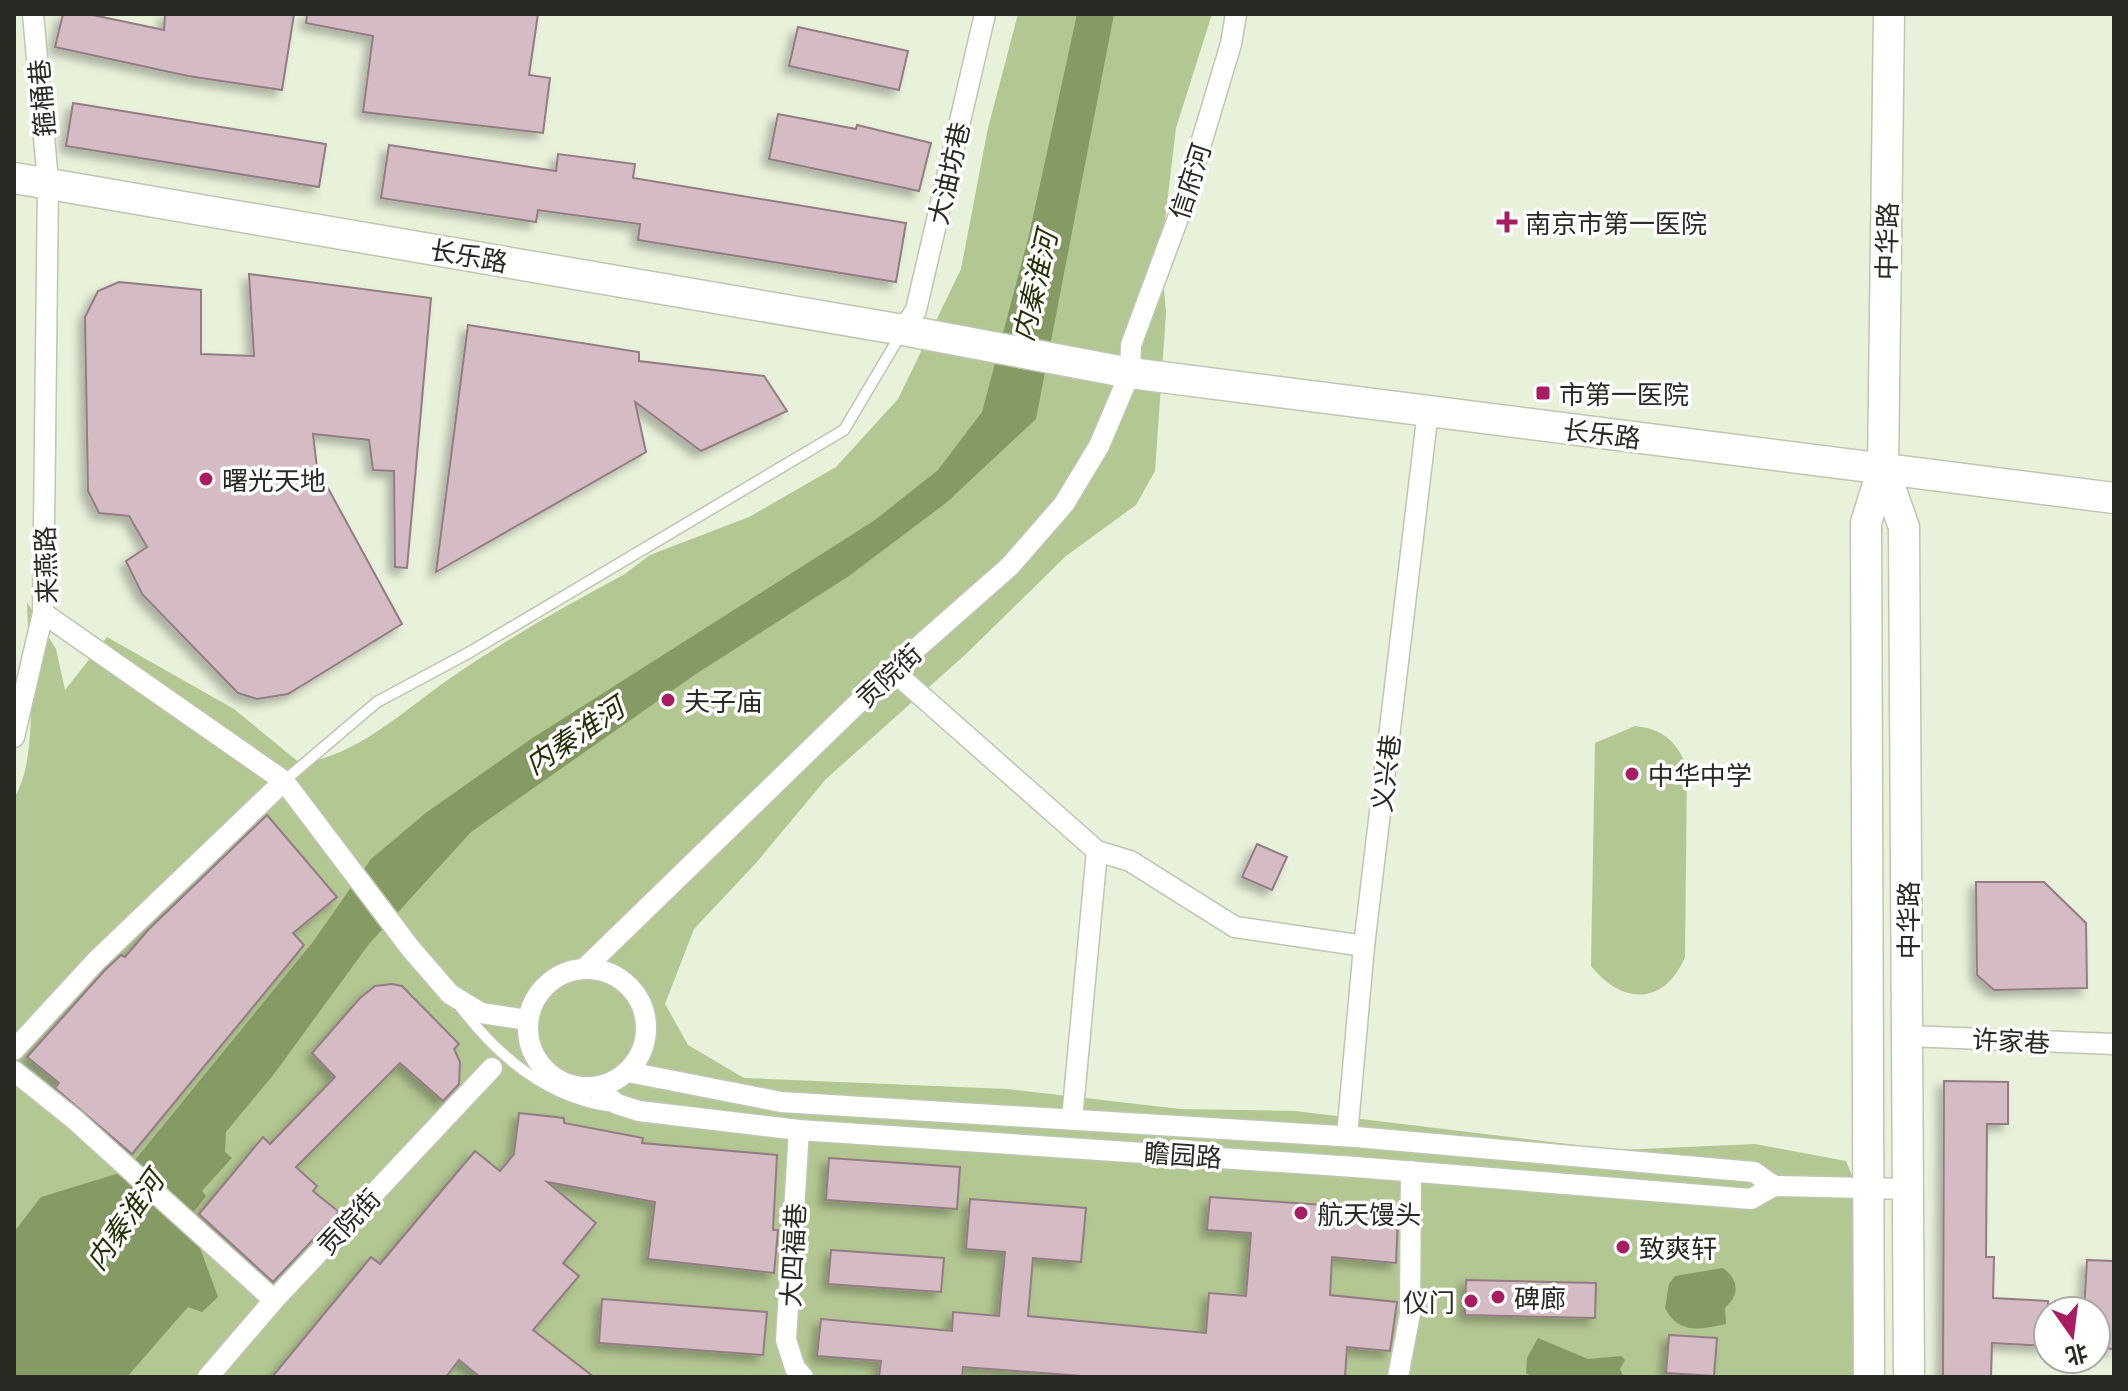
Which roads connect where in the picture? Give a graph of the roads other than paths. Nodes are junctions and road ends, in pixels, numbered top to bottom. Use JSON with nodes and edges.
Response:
{"nodes":[{"id":1,"x":33,"y":14,"type":"edge"},
{"id":2,"x":985,"y":14,"type":"edge"},
{"id":3,"x":1236,"y":14,"type":"edge"},
{"id":4,"x":1889,"y":14,"type":"edge"},
{"id":5,"x":14,"y":178,"type":"edge"},
{"id":6,"x":48,"y":182,"type":"junction"},
{"id":7,"x":913,"y":333,"type":"junction"},
{"id":8,"x":1130,"y":359,"type":"junction"},
{"id":9,"x":1428,"y":411,"type":"junction"},
{"id":10,"x":1883,"y":468,"type":"junction"},
{"id":11,"x":2114,"y":498,"type":"edge"},
{"id":12,"x":43,"y":613,"type":"junction"},
{"id":13,"x":892,"y":670,"type":"junction"},
{"id":14,"x":14,"y":737,"type":"edge"},
{"id":15,"x":284,"y":781,"type":"junction"},
{"id":16,"x":1097,"y":851,"type":"junction"},
{"id":17,"x":1364,"y":946,"type":"junction"},
{"id":18,"x":585,"y":968,"type":"junction"},
{"id":19,"x":450,"y":994,"type":"junction"},
{"id":20,"x":528,"y":1020,"type":"junction"},
{"id":21,"x":1908,"y":1036,"type":"junction"},
{"id":22,"x":2114,"y":1044,"type":"edge"},
{"id":23,"x":14,"y":1050,"type":"edge"},
{"id":24,"x":492,"y":1068,"type":"dead end"},
{"id":25,"x":14,"y":1071,"type":"edge"},
{"id":26,"x":628,"y":1072,"type":"junction"},
{"id":27,"x":595,"y":1087,"type":"junction"},
{"id":28,"x":639,"y":1111,"type":"junction"},
{"id":29,"x":1072,"y":1119,"type":"junction"},
{"id":30,"x":799,"y":1130,"type":"junction"},
{"id":31,"x":1316,"y":1134,"type":"junction"},
{"id":32,"x":1352,"y":1136,"type":"junction"},
{"id":33,"x":1313,"y":1164,"type":"junction"},
{"id":34,"x":1355,"y":1167,"type":"junction"},
{"id":35,"x":1411,"y":1171,"type":"junction"},
{"id":36,"x":1774,"y":1186,"type":"junction"},
{"id":37,"x":1908,"y":1189,"type":"junction"},
{"id":38,"x":274,"y":1300,"type":"junction"},
{"id":39,"x":208,"y":1377,"type":"edge"},
{"id":40,"x":803,"y":1377,"type":"edge"},
{"id":41,"x":1398,"y":1377,"type":"edge"},
{"id":42,"x":1869,"y":1377,"type":"edge"},
{"id":43,"x":1909,"y":1377,"type":"edge"}],
"edges":[{"from":1,"to":6,"type":"street","name":"箍桶巷"},
{"from":2,"to":7,"type":"street","name":"大油坊巷"},
{"from":3,"to":8,"type":"street","name":"信府河"},
{"from":4,"to":10,"type":"main road","name":"中华路"},
{"from":5,"to":6,"type":"main road","name":"长乐路"},
{"from":6,"to":7,"type":"main road","name":"长乐路"},
{"from":6,"to":12,"type":"street","name":"来燕路"},
{"from":7,"to":8,"type":"main road","name":"长乐路"},
{"from":7,"to":15,"type":"lane"},
{"from":8,"to":9,"type":"main road","name":"长乐路"},
{"from":8,"to":13,"type":"street","name":"贡院街"},
{"from":9,"to":10,"type":"main road","name":"长乐路"},
{"from":9,"to":17,"type":"street","name":"义兴巷"},
{"from":10,"to":11,"type":"main road","name":"长乐路"},
{"from":10,"to":21,"type":"main road","name":"中华路"},
{"from":10,"to":42,"type":"main road","name":"中华路"},
{"from":12,"to":14,"type":"street"},
{"from":12,"to":15,"type":"street","name":"来燕路"},
{"from":13,"to":16,"type":"street"},
{"from":13,"to":18,"type":"street","name":"贡院街"},
{"from":15,"to":19,"type":"street","name":"来燕路"},
{"from":15,"to":23,"type":"street"},
{"from":16,"to":17,"type":"street"},
{"from":16,"to":29,"type":"street"},
{"from":17,"to":32,"type":"street","name":"义兴巷"},
{"from":18,"to":20,"type":"street"},
{"from":18,"to":26,"type":"street"},
{"from":19,"to":20,"type":"street"},
{"from":19,"to":28,"type":"lane"},
{"from":20,"to":27,"type":"street"},
{"from":21,"to":22,"type":"street","name":"许家巷"},
{"from":21,"to":37,"type":"main road","name":"中华路"},
{"from":24,"to":38,"type":"street","name":"贡院街"},
{"from":25,"to":38,"type":"street"},
{"from":26,"to":27,"type":"street"},
{"from":26,"to":29,"type":"street","name":"瞻园路"},
{"from":27,"to":28,"type":"street","name":"瞻园路"},
{"from":28,"to":30,"type":"street","name":"瞻园路"},
{"from":29,"to":31,"type":"street","name":"瞻园路"},
{"from":30,"to":33,"type":"street","name":"瞻园路"},
{"from":30,"to":40,"type":"street","name":"大四福巷"},
{"from":31,"to":32,"type":"street","name":"瞻园路"},
{"from":31,"to":33,"type":"street"},
{"from":32,"to":34,"type":"street","name":"义兴巷"},
{"from":32,"to":36,"type":"street","name":"瞻园路"},
{"from":33,"to":34,"type":"street","name":"瞻园路"},
{"from":34,"to":35,"type":"street","name":"瞻园路"},
{"from":35,"to":36,"type":"street","name":"瞻园路"},
{"from":35,"to":41,"type":"street"},
{"from":36,"to":37,"type":"street","name":"瞻园路"},
{"from":37,"to":43,"type":"main road","name":"中华路"},
{"from":38,"to":39,"type":"street","name":"贡院街"}]}
